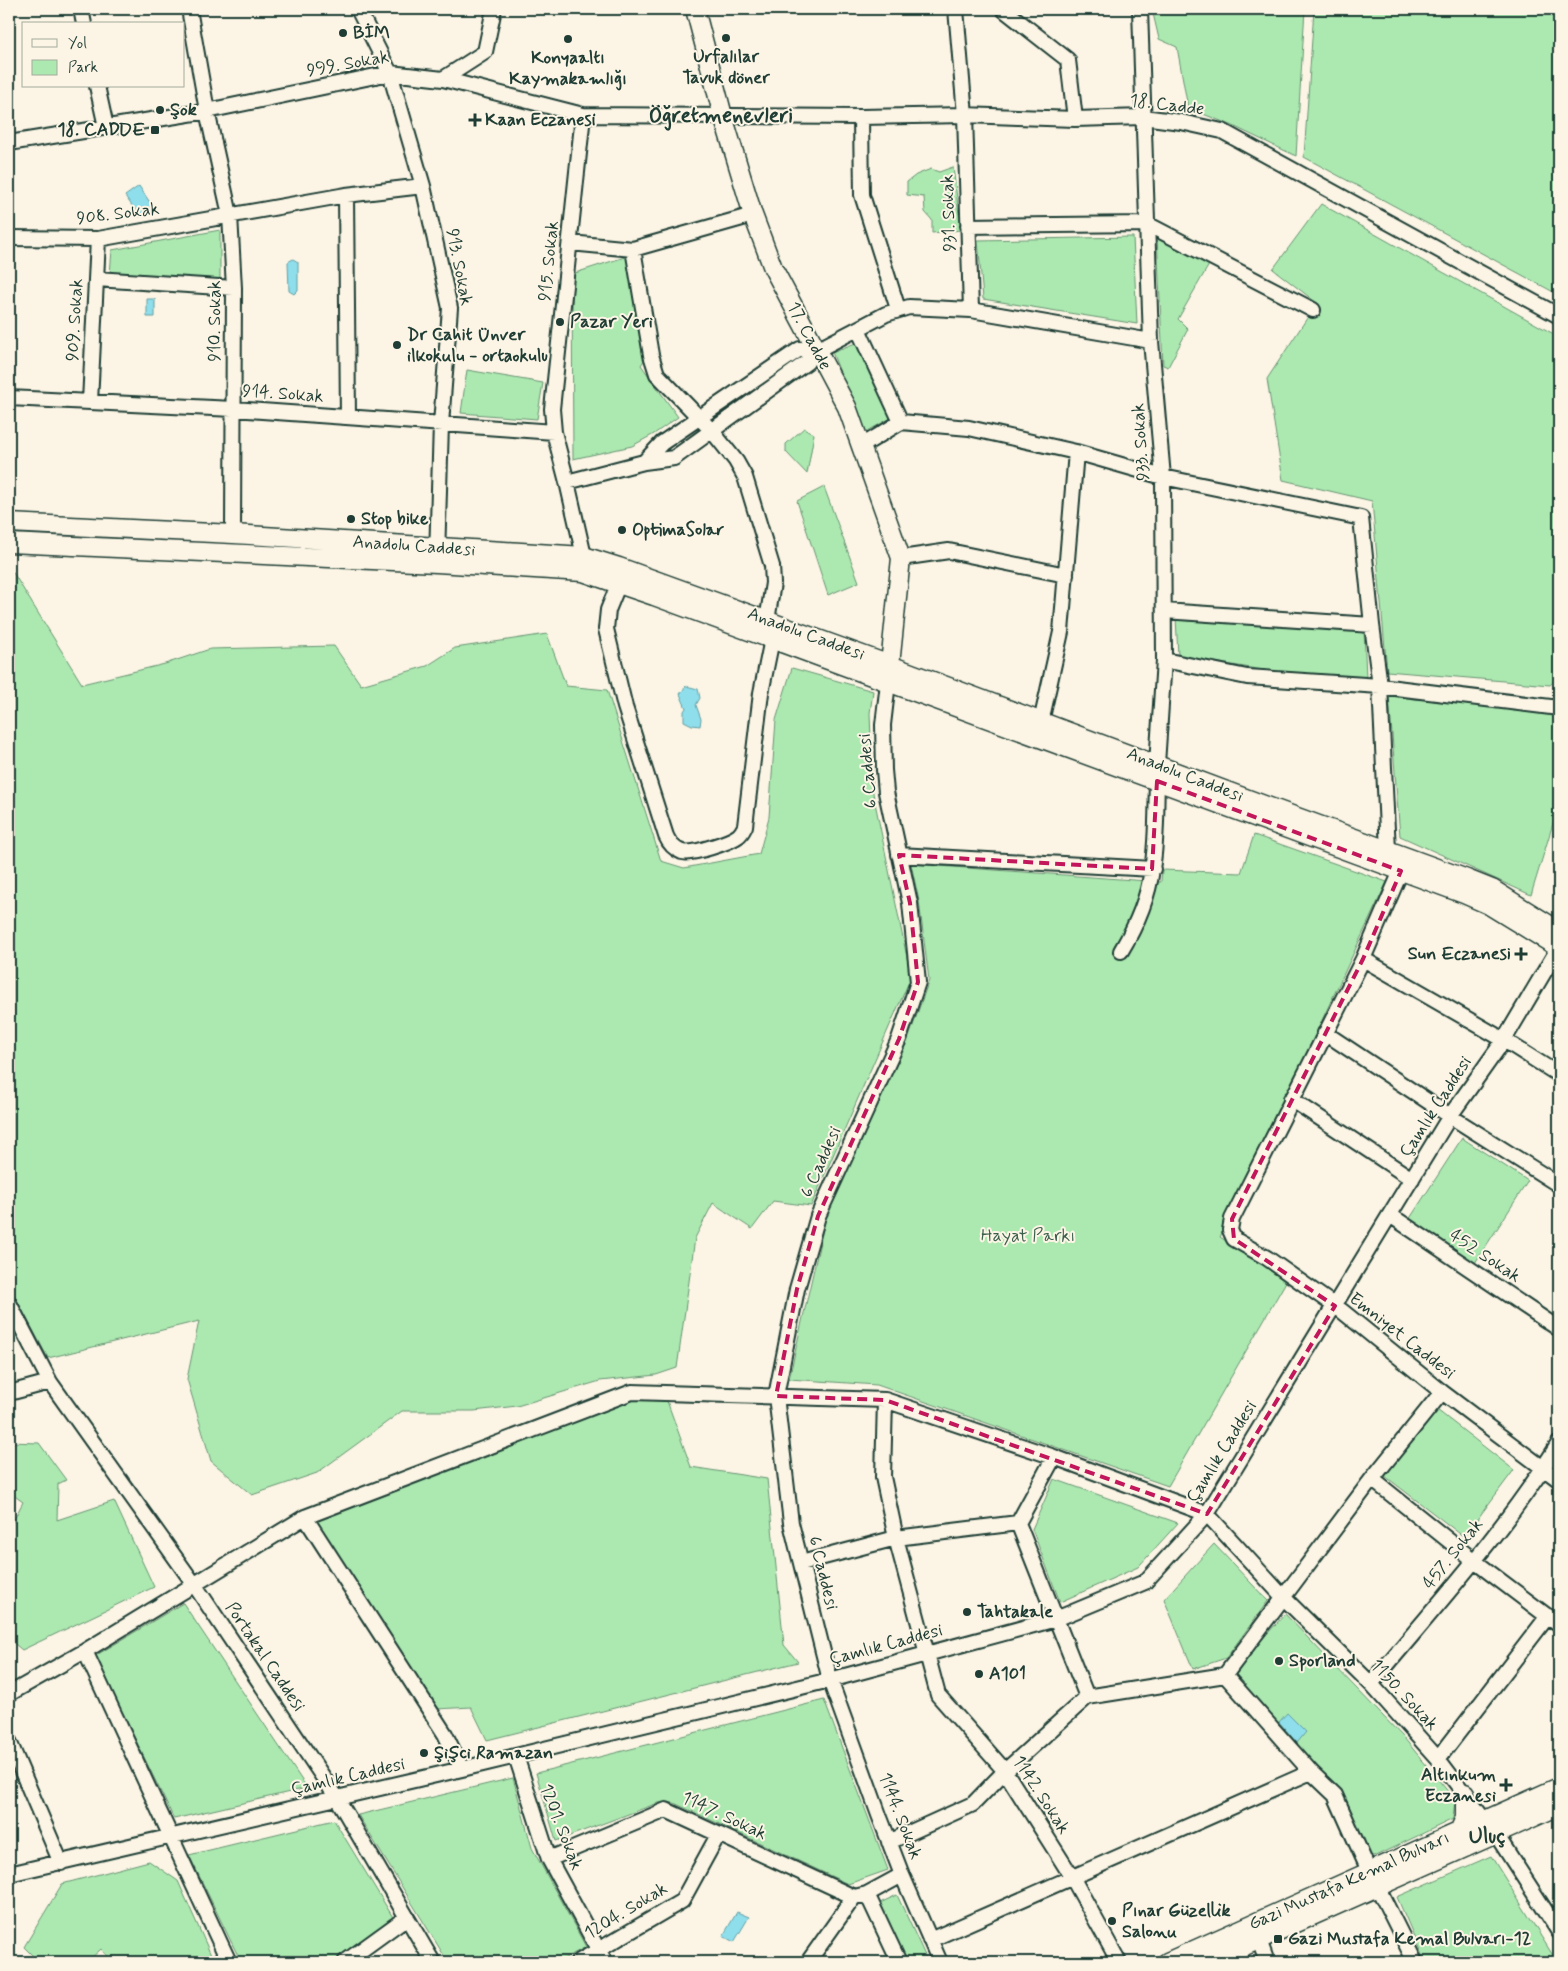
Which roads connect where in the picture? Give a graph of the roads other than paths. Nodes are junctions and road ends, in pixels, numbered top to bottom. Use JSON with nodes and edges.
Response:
{"nodes":[{"id":1,"x":81,"y":9,"type":"edge"},
{"id":2,"x":189,"y":9,"type":"edge"},
{"id":3,"x":358,"y":9,"type":"edge"},
{"id":4,"x":494,"y":9,"type":"edge"},
{"id":5,"x":695,"y":9,"type":"edge"},
{"id":6,"x":956,"y":9,"type":"edge"},
{"id":7,"x":1003,"y":9,"type":"edge"},
{"id":8,"x":1140,"y":9,"type":"edge"},
{"id":9,"x":84,"y":22,"type":"edge"},
{"id":10,"x":390,"y":73,"type":"junction"},
{"id":11,"x":443,"y":79,"type":"junction"},
{"id":12,"x":97,"y":88,"type":"edge"},
{"id":13,"x":207,"y":111,"type":"junction"},
{"id":14,"x":964,"y":115,"type":"junction"},
{"id":15,"x":583,"y":116,"type":"junction"},
{"id":16,"x":723,"y":116,"type":"junction"},
{"id":17,"x":861,"y":117,"type":"junction"},
{"id":18,"x":1143,"y":117,"type":"junction"},
{"id":19,"x":1076,"y":119,"type":"junction"},
{"id":20,"x":106,"y":127,"type":"junction"},
{"id":21,"x":9,"y":143,"type":"edge"},
{"id":22,"x":423,"y":186,"type":"junction"},
{"id":23,"x":346,"y":195,"type":"junction"},
{"id":24,"x":230,"y":215,"type":"junction"},
{"id":25,"x":753,"y":215,"type":"junction"},
{"id":26,"x":1147,"y":224,"type":"junction"},
{"id":27,"x":968,"y":226,"type":"junction"},
{"id":28,"x":9,"y":238,"type":"edge"},
{"id":29,"x":98,"y":239,"type":"junction"},
{"id":30,"x":570,"y":243,"type":"junction"},
{"id":31,"x":633,"y":249,"type":"junction"},
{"id":32,"x":96,"y":279,"type":"junction"},
{"id":33,"x":234,"y":288,"type":"junction"},
{"id":34,"x":898,"y":309,"type":"junction"},
{"id":35,"x":970,"y":310,"type":"junction"},
{"id":36,"x":1313,"y":310,"type":"dead end"},
{"id":37,"x":1559,"y":316,"type":"edge"},
{"id":38,"x":858,"y":329,"type":"junction"},
{"id":39,"x":1151,"y":341,"type":"junction"},
{"id":40,"x":814,"y":350,"type":"junction"},
{"id":41,"x":9,"y":398,"type":"edge"},
{"id":42,"x":90,"y":402,"type":"junction"},
{"id":43,"x":234,"y":409,"type":"junction"},
{"id":44,"x":348,"y":417,"type":"junction"},
{"id":45,"x":700,"y":418,"type":"junction"},
{"id":46,"x":901,"y":422,"type":"junction"},
{"id":47,"x":441,"y":424,"type":"junction"},
{"id":48,"x":712,"y":431,"type":"junction"},
{"id":49,"x":554,"y":432,"type":"junction"},
{"id":50,"x":860,"y":448,"type":"junction"},
{"id":51,"x":1076,"y":452,"type":"junction"},
{"id":52,"x":644,"y":462,"type":"junction"},
{"id":53,"x":1163,"y":477,"type":"junction"},
{"id":54,"x":567,"y":482,"type":"junction"},
{"id":55,"x":9,"y":523,"type":"edge"},
{"id":56,"x":232,"y":534,"type":"junction"},
{"id":57,"x":9,"y":543,"type":"edge"},
{"id":58,"x":437,"y":555,"type":"junction"},
{"id":59,"x":584,"y":556,"type":"junction"},
{"id":60,"x":901,"y":558,"type":"junction"},
{"id":61,"x":1066,"y":575,"type":"junction"},
{"id":62,"x":619,"y":583,"type":"junction"},
{"id":63,"x":1164,"y":611,"type":"junction"},
{"id":64,"x":767,"y":621,"type":"junction"},
{"id":65,"x":1372,"y":625,"type":"junction"},
{"id":66,"x":772,"y":639,"type":"junction"},
{"id":67,"x":1164,"y":660,"type":"junction"},
{"id":68,"x":890,"y":665,"type":"junction"},
{"id":69,"x":888,"y":682,"type":"junction"},
{"id":70,"x":1380,"y":686,"type":"junction"},
{"id":71,"x":1559,"y":708,"type":"edge"},
{"id":72,"x":1042,"y":722,"type":"junction"},
{"id":73,"x":1157,"y":773,"type":"junction"},
{"id":74,"x":1388,"y":850,"type":"junction"},
{"id":75,"x":899,"y":855,"type":"junction"},
{"id":76,"x":1152,"y":869,"type":"junction"},
{"id":77,"x":1401,"y":871,"type":"junction"},
{"id":78,"x":1559,"y":944,"type":"edge"},
{"id":79,"x":1121,"y":951,"type":"dead end"},
{"id":80,"x":1363,"y":959,"type":"junction"},
{"id":81,"x":1325,"y":1033,"type":"junction"},
{"id":82,"x":1504,"y":1040,"type":"junction"},
{"id":83,"x":1559,"y":1075,"type":"edge"},
{"id":84,"x":1291,"y":1099,"type":"junction"},
{"id":85,"x":1450,"y":1116,"type":"junction"},
{"id":86,"x":1412,"y":1179,"type":"junction"},
{"id":87,"x":1559,"y":1185,"type":"edge"},
{"id":88,"x":1390,"y":1215,"type":"junction"},
{"id":89,"x":9,"y":1303,"type":"edge"},
{"id":90,"x":1335,"y":1306,"type":"junction"},
{"id":91,"x":1559,"y":1329,"type":"edge"},
{"id":92,"x":50,"y":1382,"type":"junction"},
{"id":93,"x":1442,"y":1392,"type":"junction"},
{"id":94,"x":9,"y":1393,"type":"edge"},
{"id":95,"x":776,"y":1396,"type":"junction"},
{"id":96,"x":885,"y":1400,"type":"junction"},
{"id":97,"x":1559,"y":1443,"type":"edge"},
{"id":98,"x":1054,"y":1457,"type":"junction"},
{"id":99,"x":1544,"y":1468,"type":"junction"},
{"id":100,"x":1372,"y":1479,"type":"junction"},
{"id":101,"x":1559,"y":1480,"type":"edge"},
{"id":102,"x":1206,"y":1514,"type":"junction"},
{"id":103,"x":305,"y":1517,"type":"junction"},
{"id":104,"x":1018,"y":1523,"type":"junction"},
{"id":105,"x":896,"y":1538,"type":"junction"},
{"id":106,"x":1473,"y":1560,"type":"junction"},
{"id":107,"x":801,"y":1563,"type":"junction"},
{"id":108,"x":194,"y":1584,"type":"junction"},
{"id":109,"x":1284,"y":1598,"type":"junction"},
{"id":110,"x":1056,"y":1619,"type":"junction"},
{"id":111,"x":1554,"y":1620,"type":"edge"},
{"id":112,"x":84,"y":1651,"type":"junction"},
{"id":113,"x":927,"y":1654,"type":"junction"},
{"id":114,"x":1225,"y":1675,"type":"junction"},
{"id":115,"x":830,"y":1680,"type":"junction"},
{"id":116,"x":1371,"y":1684,"type":"junction"},
{"id":117,"x":9,"y":1694,"type":"edge"},
{"id":118,"x":1088,"y":1697,"type":"junction"},
{"id":119,"x":9,"y":1741,"type":"edge"},
{"id":120,"x":516,"y":1756,"type":"junction"},
{"id":121,"x":1438,"y":1759,"type":"junction"},
{"id":122,"x":462,"y":1770,"type":"junction"},
{"id":123,"x":1006,"y":1771,"type":"junction"},
{"id":124,"x":1311,"y":1772,"type":"junction"},
{"id":125,"x":1559,"y":1787,"type":"edge"},
{"id":126,"x":1465,"y":1793,"type":"junction"},
{"id":127,"x":337,"y":1798,"type":"junction"},
{"id":128,"x":1559,"y":1806,"type":"edge"},
{"id":129,"x":1485,"y":1819,"type":"junction"},
{"id":130,"x":1459,"y":1831,"type":"junction"},
{"id":131,"x":1496,"y":1834,"type":"junction"},
{"id":132,"x":718,"y":1835,"type":"junction"},
{"id":133,"x":172,"y":1838,"type":"junction"},
{"id":134,"x":889,"y":1842,"type":"junction"},
{"id":135,"x":549,"y":1859,"type":"junction"},
{"id":136,"x":61,"y":1864,"type":"junction"},
{"id":137,"x":9,"y":1874,"type":"edge"},
{"id":138,"x":902,"y":1875,"type":"junction"},
{"id":139,"x":1072,"y":1878,"type":"junction"},
{"id":140,"x":1373,"y":1879,"type":"junction"},
{"id":141,"x":860,"y":1895,"type":"junction"},
{"id":142,"x":406,"y":1917,"type":"junction"},
{"id":143,"x":1559,"y":1932,"type":"edge"},
{"id":144,"x":930,"y":1940,"type":"junction"},
{"id":145,"x":1259,"y":1940,"type":"junction"},
{"id":146,"x":602,"y":1956,"type":"edge"},
{"id":147,"x":229,"y":1962,"type":"edge"},
{"id":148,"x":345,"y":1962,"type":"edge"},
{"id":149,"x":433,"y":1962,"type":"edge"},
{"id":150,"x":578,"y":1962,"type":"edge"},
{"id":151,"x":808,"y":1962,"type":"edge"},
{"id":152,"x":899,"y":1962,"type":"edge"},
{"id":153,"x":940,"y":1962,"type":"edge"},
{"id":154,"x":1119,"y":1962,"type":"edge"},
{"id":155,"x":1167,"y":1962,"type":"edge"},
{"id":156,"x":1209,"y":1962,"type":"edge"},
{"id":157,"x":1267,"y":1962,"type":"edge"},
{"id":158,"x":1414,"y":1962,"type":"edge"}],
"edges":[{"from":1,"to":9,"type":"street"},
{"from":2,"to":13,"type":"street","name":"910. Sokak"},
{"from":3,"to":10,"type":"street","name":"913. Sokak"},
{"from":4,"to":11,"type":"street"},
{"from":5,"to":16,"type":"main road","name":"17. Cadde"},
{"from":6,"to":14,"type":"street","name":"931. Sokak"},
{"from":7,"to":19,"type":"street"},
{"from":8,"to":18,"type":"street","name":"933. Sokak"},
{"from":10,"to":11,"type":"street","name":"999. Sokak"},
{"from":10,"to":13,"type":"street","name":"999. Sokak"},
{"from":10,"to":22,"type":"street","name":"913. Sokak"},
{"from":11,"to":15,"type":"street","name":"999. Sokak"},
{"from":12,"to":20,"type":"street"},
{"from":13,"to":20,"type":"street","name":"999. Sokak"},
{"from":13,"to":24,"type":"street","name":"910. Sokak"},
{"from":14,"to":17,"type":"street","name":"18. Cadde"},
{"from":14,"to":19,"type":"street","name":"18. Cadde"},
{"from":14,"to":27,"type":"street","name":"931. Sokak"},
{"from":15,"to":16,"type":"street","name":"999. Sokak"},
{"from":15,"to":30,"type":"street","name":"915. Sokak"},
{"from":16,"to":17,"type":"street","name":"18. Cadde"},
{"from":16,"to":25,"type":"main road","name":"17. Cadde"},
{"from":17,"to":34,"type":"street"},
{"from":18,"to":19,"type":"street","name":"18. Cadde"},
{"from":18,"to":26,"type":"street","name":"933. Sokak"},
{"from":18,"to":37,"type":"street","name":"18. Cadde"},
{"from":20,"to":21,"type":"street","name":"999. Sokak"},
{"from":22,"to":23,"type":"street","name":"908. Sokak"},
{"from":22,"to":47,"type":"street","name":"913. Sokak"},
{"from":23,"to":24,"type":"street","name":"908. Sokak"},
{"from":23,"to":44,"type":"street"},
{"from":24,"to":29,"type":"street","name":"908. Sokak"},
{"from":24,"to":33,"type":"street","name":"910. Sokak"},
{"from":25,"to":31,"type":"street"},
{"from":25,"to":40,"type":"main road","name":"17. Cadde"},
{"from":26,"to":27,"type":"street"},
{"from":26,"to":36,"type":"street"},
{"from":26,"to":39,"type":"street","name":"933. Sokak"},
{"from":27,"to":35,"type":"street","name":"931. Sokak"},
{"from":28,"to":29,"type":"street","name":"908. Sokak"},
{"from":29,"to":32,"type":"street","name":"909. Sokak"},
{"from":30,"to":31,"type":"street"},
{"from":30,"to":49,"type":"street","name":"915. Sokak"},
{"from":31,"to":45,"type":"street"},
{"from":32,"to":33,"type":"street"},
{"from":32,"to":42,"type":"street","name":"909. Sokak"},
{"from":33,"to":43,"type":"street","name":"910. Sokak"},
{"from":34,"to":35,"type":"street"},
{"from":34,"to":38,"type":"street"},
{"from":35,"to":39,"type":"street"},
{"from":38,"to":40,"type":"street"},
{"from":38,"to":46,"type":"street"},
{"from":39,"to":53,"type":"street","name":"933. Sokak"},
{"from":40,"to":45,"type":"street"},
{"from":40,"to":48,"type":"street"},
{"from":40,"to":50,"type":"main road","name":"17. Cadde"},
{"from":41,"to":42,"type":"street","name":"914. Sokak"},
{"from":42,"to":43,"type":"street","name":"914. Sokak"},
{"from":43,"to":44,"type":"street","name":"914. Sokak"},
{"from":43,"to":56,"type":"street","name":"910. Sokak"},
{"from":44,"to":47,"type":"street","name":"914. Sokak"},
{"from":45,"to":48,"type":"street"},
{"from":45,"to":52,"type":"street"},
{"from":46,"to":50,"type":"street"},
{"from":46,"to":51,"type":"street"},
{"from":47,"to":49,"type":"street","name":"914. Sokak"},
{"from":47,"to":58,"type":"street","name":"913. Sokak"},
{"from":48,"to":52,"type":"street"},
{"from":48,"to":64,"type":"street"},
{"from":49,"to":54,"type":"street","name":"915. Sokak"},
{"from":50,"to":60,"type":"main road","name":"17. Cadde"},
{"from":51,"to":53,"type":"street"},
{"from":51,"to":61,"type":"street"},
{"from":52,"to":54,"type":"street"},
{"from":53,"to":63,"type":"street","name":"933. Sokak"},
{"from":53,"to":65,"type":"street"},
{"from":54,"to":59,"type":"street","name":"915. Sokak"},
{"from":55,"to":56,"type":"main road","name":"Anadolu Caddesi"},
{"from":56,"to":58,"type":"main road","name":"Anadolu Caddesi"},
{"from":57,"to":58,"type":"main road","name":"Anadolu Caddesi"},
{"from":58,"to":59,"type":"main road","name":"Anadolu Caddesi"},
{"from":58,"to":62,"type":"main road","name":"Anadolu Caddesi"},
{"from":59,"to":64,"type":"main road","name":"Anadolu Caddesi"},
{"from":60,"to":61,"type":"street"},
{"from":60,"to":68,"type":"main road","name":"17. Cadde"},
{"from":61,"to":72,"type":"street"},
{"from":62,"to":66,"type":"main road","name":"Anadolu Caddesi"},
{"from":62,"to":66,"type":"street"},
{"from":63,"to":65,"type":"street"},
{"from":63,"to":67,"type":"street","name":"933. Sokak"},
{"from":64,"to":68,"type":"main road","name":"Anadolu Caddesi"},
{"from":65,"to":70,"type":"street"},
{"from":66,"to":69,"type":"main road","name":"Anadolu Caddesi"},
{"from":67,"to":70,"type":"street"},
{"from":67,"to":73,"type":"street","name":"933. Sokak"},
{"from":68,"to":69,"type":"street","name":"6 Caddesi"},
{"from":68,"to":72,"type":"main road","name":"Anadolu Caddesi"},
{"from":69,"to":73,"type":"main road","name":"Anadolu Caddesi"},
{"from":69,"to":75,"type":"street","name":"6 Caddesi"},
{"from":70,"to":71,"type":"street"},
{"from":70,"to":74,"type":"street"},
{"from":72,"to":73,"type":"main road","name":"Anadolu Caddesi"},
{"from":73,"to":74,"type":"main road","name":"Anadolu Caddesi"},
{"from":73,"to":76,"type":"street","name":"933. Sokak"},
{"from":73,"to":77,"type":"main road","name":"Anadolu Caddesi"},
{"from":74,"to":78,"type":"main road","name":"Anadolu Caddesi"},
{"from":75,"to":76,"type":"street"},
{"from":75,"to":95,"type":"street","name":"6 Caddesi"},
{"from":76,"to":79,"type":"street","name":"933. Sokak"},
{"from":77,"to":78,"type":"main road","name":"Anadolu Caddesi"},
{"from":77,"to":80,"type":"street"},
{"from":78,"to":82,"type":"street","name":"Çamlık Caddesi"},
{"from":80,"to":81,"type":"street"},
{"from":80,"to":82,"type":"street"},
{"from":81,"to":84,"type":"street"},
{"from":81,"to":85,"type":"street"},
{"from":82,"to":83,"type":"street"},
{"from":82,"to":85,"type":"street","name":"Çamlık Caddesi"},
{"from":84,"to":86,"type":"street"},
{"from":84,"to":90,"type":"street","name":"Emniyet Caddesi"},
{"from":85,"to":86,"type":"street","name":"Çamlık Caddesi"},
{"from":85,"to":87,"type":"street"},
{"from":86,"to":88,"type":"street","name":"Çamlık Caddesi"},
{"from":88,"to":90,"type":"street","name":"Çamlık Caddesi"},
{"from":88,"to":91,"type":"street","name":"452 Sokak"},
{"from":89,"to":92,"type":"street","name":"Portakal Caddesi"},
{"from":90,"to":93,"type":"street","name":"Emniyet Caddesi"},
{"from":90,"to":102,"type":"street","name":"Çamlık Caddesi"},
{"from":92,"to":94,"type":"street"},
{"from":92,"to":108,"type":"street","name":"Portakal Caddesi"},
{"from":93,"to":99,"type":"street","name":"Emniyet Caddesi"},
{"from":93,"to":100,"type":"street"},
{"from":95,"to":96,"type":"street"},
{"from":95,"to":103,"type":"street"},
{"from":95,"to":107,"type":"street","name":"6 Caddesi"},
{"from":96,"to":98,"type":"street"},
{"from":96,"to":105,"type":"street","name":"1142. Sokak"},
{"from":97,"to":99,"type":"street","name":"457. Sokak"},
{"from":98,"to":102,"type":"street"},
{"from":98,"to":104,"type":"street"},
{"from":99,"to":101,"type":"street","name":"Emniyet Caddesi"},
{"from":99,"to":106,"type":"street","name":"457. Sokak"},
{"from":100,"to":106,"type":"street"},
{"from":100,"to":109,"type":"street"},
{"from":102,"to":109,"type":"street","name":"1150. Sokak"},
{"from":102,"to":110,"type":"street","name":"Çamlık Caddesi"},
{"from":103,"to":108,"type":"street"},
{"from":103,"to":122,"type":"street"},
{"from":104,"to":105,"type":"street"},
{"from":104,"to":110,"type":"street"},
{"from":105,"to":107,"type":"street"},
{"from":105,"to":113,"type":"street","name":"1142. Sokak"},
{"from":106,"to":111,"type":"street"},
{"from":106,"to":116,"type":"street","name":"457. Sokak"},
{"from":107,"to":115,"type":"street","name":"6 Caddesi"},
{"from":108,"to":112,"type":"street"},
{"from":108,"to":127,"type":"street","name":"Portakal Caddesi"},
{"from":109,"to":114,"type":"street"},
{"from":109,"to":116,"type":"street","name":"1150. Sokak"},
{"from":110,"to":113,"type":"street","name":"Çamlık Caddesi"},
{"from":110,"to":118,"type":"street"},
{"from":111,"to":121,"type":"street"},
{"from":112,"to":117,"type":"street"},
{"from":112,"to":133,"type":"street"},
{"from":113,"to":115,"type":"street","name":"Çamlık Caddesi"},
{"from":113,"to":123,"type":"street","name":"1142. Sokak"},
{"from":114,"to":118,"type":"street"},
{"from":114,"to":124,"type":"street"},
{"from":115,"to":120,"type":"street","name":"Çamlık Caddesi"},
{"from":115,"to":134,"type":"street","name":"1144. Sokak"},
{"from":116,"to":121,"type":"street","name":"1150. Sokak"},
{"from":118,"to":123,"type":"street"},
{"from":119,"to":136,"type":"street"},
{"from":120,"to":122,"type":"street","name":"Çamlık Caddesi"},
{"from":120,"to":135,"type":"street","name":"1201. Sokak"},
{"from":121,"to":126,"type":"street","name":"1150. Sokak"},
{"from":122,"to":127,"type":"street","name":"Çamlık Caddesi"},
{"from":123,"to":134,"type":"street"},
{"from":123,"to":139,"type":"street","name":"1142. Sokak"},
{"from":124,"to":139,"type":"street"},
{"from":124,"to":140,"type":"street"},
{"from":125,"to":129,"type":"main road","name":"Gazi Mustafa Kemal Bulvarı"},
{"from":126,"to":129,"type":"street","name":"1150. Sokak"},
{"from":126,"to":130,"type":"main road"},
{"from":127,"to":133,"type":"street","name":"Çamlık Caddesi"},
{"from":127,"to":142,"type":"street","name":"Portakal Caddesi"},
{"from":128,"to":131,"type":"main road","name":"Gazi Mustafa Kemal Bulvarı"},
{"from":129,"to":130,"type":"main road","name":"Gazi Mustafa Kemal Bulvarı"},
{"from":129,"to":131,"type":"street","name":"1150. Sokak"},
{"from":130,"to":140,"type":"main road","name":"Gazi Mustafa Kemal Bulvarı"},
{"from":131,"to":140,"type":"main road","name":"Gazi Mustafa Kemal Bulvarı"},
{"from":131,"to":143,"type":"street","name":"1150. Sokak"},
{"from":132,"to":135,"type":"street","name":"1147. Sokak"},
{"from":132,"to":141,"type":"street","name":"1147. Sokak"},
{"from":132,"to":146,"type":"street","name":"1204. Sokak"},
{"from":133,"to":136,"type":"street","name":"Çamlık Caddesi"},
{"from":133,"to":147,"type":"street"},
{"from":134,"to":138,"type":"street","name":"1144. Sokak"},
{"from":135,"to":146,"type":"street","name":"1201. Sokak"},
{"from":136,"to":137,"type":"street","name":"Çamlık Caddesi"},
{"from":138,"to":141,"type":"street"},
{"from":138,"to":144,"type":"street","name":"1144. Sokak"},
{"from":139,"to":144,"type":"street"},
{"from":139,"to":154,"type":"street","name":"1142. Sokak"},
{"from":140,"to":145,"type":"main road","name":"Gazi Mustafa Kemal Bulvarı"},
{"from":140,"to":155,"type":"main road","name":"Gazi Mustafa Kemal Bulvarı"},
{"from":140,"to":158,"type":"street"},
{"from":141,"to":151,"type":"street"},
{"from":141,"to":152,"type":"street"},
{"from":142,"to":148,"type":"street"},
{"from":142,"to":149,"type":"street","name":"Portakal Caddesi"},
{"from":144,"to":153,"type":"street","name":"1144. Sokak"},
{"from":145,"to":156,"type":"main road","name":"Gazi Mustafa Kemal Bulvarı"},
{"from":145,"to":157,"type":"street"},
{"from":146,"to":150,"type":"street","name":"1204. Sokak"}]}
